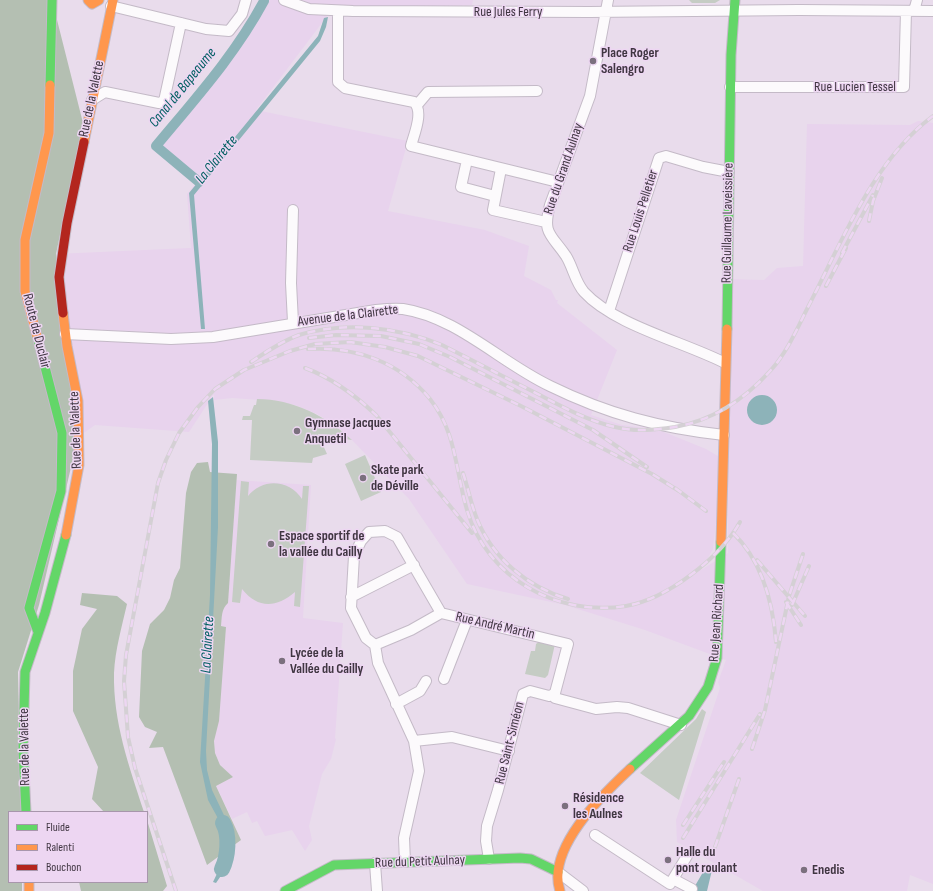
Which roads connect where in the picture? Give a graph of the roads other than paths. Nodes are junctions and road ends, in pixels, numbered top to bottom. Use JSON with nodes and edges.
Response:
{"nodes":[{"id":1,"x":52,"y":0,"type":"edge"},
{"id":2,"x":88,"y":0,"type":"edge"},
{"id":3,"x":99,"y":0,"type":"edge"},
{"id":4,"x":246,"y":0,"type":"edge"},
{"id":5,"x":284,"y":0,"type":"edge"},
{"id":6,"x":608,"y":0,"type":"edge"},
{"id":7,"x":862,"y":0,"type":"edge"},
{"id":8,"x":917,"y":0,"type":"edge"},
{"id":9,"x":112,"y":3,"type":"edge"},
{"id":10,"x":734,"y":5,"type":"edge"},
{"id":11,"x":859,"y":10,"type":"junction"},
{"id":12,"x":338,"y":11,"type":"junction"},
{"id":13,"x":910,"y":11,"type":"junction"},
{"id":14,"x":933,"y":11,"type":"edge"},
{"id":15,"x":607,"y":12,"type":"junction"},
{"id":16,"x":181,"y":23,"type":"junction"},
{"id":17,"x":730,"y":87,"type":"junction"},
{"id":18,"x":537,"y":92,"type":"dead end"},
{"id":19,"x":92,"y":100,"type":"junction"},
{"id":20,"x":417,"y":105,"type":"junction"},
{"id":21,"x":467,"y":160,"type":"junction"},
{"id":22,"x":501,"y":169,"type":"junction"},
{"id":23,"x":729,"y":172,"type":"junction"},
{"id":24,"x":558,"y":182,"type":"junction"},
{"id":25,"x":496,"y":196,"type":"junction"},
{"id":26,"x":293,"y":210,"type":"dead end"},
{"id":27,"x":546,"y":222,"type":"junction"},
{"id":28,"x":609,"y":311,"type":"junction"},
{"id":29,"x":293,"y":322,"type":"junction"},
{"id":30,"x":65,"y":334,"type":"junction"},
{"id":31,"x":725,"y":363,"type":"junction"},
{"id":32,"x":724,"y":435,"type":"junction"},
{"id":33,"x":414,"y":565,"type":"junction"},
{"id":34,"x":351,"y":597,"type":"junction"},
{"id":35,"x":441,"y":613,"type":"junction"},
{"id":36,"x":467,"y":620,"type":"junction"},
{"id":37,"x":38,"y":632,"type":"junction"},
{"id":38,"x":375,"y":645,"type":"junction"},
{"id":39,"x":444,"y":679,"type":"dead end"},
{"id":40,"x":426,"y":681,"type":"dead end"},
{"id":41,"x":552,"y":695,"type":"junction"},
{"id":42,"x":396,"y":704,"type":"junction"},
{"id":43,"x":681,"y":725,"type":"junction"},
{"id":44,"x":414,"y":741,"type":"junction"},
{"id":45,"x":509,"y":751,"type":"junction"},
{"id":46,"x":26,"y":811,"type":"edge"},
{"id":47,"x":595,"y":835,"type":"dead end"},
{"id":48,"x":687,"y":856,"type":"dead end"},
{"id":49,"x":490,"y":859,"type":"junction"},
{"id":50,"x":405,"y":862,"type":"junction"},
{"id":51,"x":375,"y":863,"type":"junction"},
{"id":52,"x":558,"y":872,"type":"junction"},
{"id":53,"x":673,"y":879,"type":"junction"},
{"id":54,"x":692,"y":889,"type":"dead end"},
{"id":55,"x":285,"y":891,"type":"edge"},
{"id":56,"x":377,"y":891,"type":"edge"},
{"id":57,"x":560,"y":891,"type":"edge"},
{"id":58,"x":582,"y":891,"type":"edge"}],
"edges":[{"from":1,"to":37,"type":"street","name":"Route de Duclair"},
{"from":2,"to":3,"type":"street"},
{"from":4,"to":16,"type":"street"},
{"from":5,"to":12,"type":"street","name":"Rue Jules Ferry"},
{"from":6,"to":15,"type":"street","name":"Rue du Grand Aulnay"},
{"from":7,"to":11,"type":"street"},
{"from":8,"to":13,"type":"street"},
{"from":9,"to":16,"type":"street"},
{"from":9,"to":19,"type":"street","name":"Rue de la Valette"},
{"from":10,"to":11,"type":"street","name":"Rue Jules Ferry"},
{"from":10,"to":15,"type":"street","name":"Rue Jules Ferry"},
{"from":10,"to":17,"type":"street","name":"Rue Guillaume Laveissière"},
{"from":11,"to":13,"type":"street","name":"Rue Jules Ferry"},
{"from":12,"to":15,"type":"street","name":"Rue Jules Ferry"},
{"from":12,"to":20,"type":"street"},
{"from":13,"to":14,"type":"street","name":"Rue Jules Ferry"},
{"from":13,"to":17,"type":"street","name":"Rue Lucien Tessel"},
{"from":15,"to":24,"type":"street","name":"Rue du Grand Aulnay"},
{"from":16,"to":19,"type":"street"},
{"from":17,"to":23,"type":"street","name":"Rue Guillaume Laveissière"},
{"from":18,"to":20,"type":"street"},
{"from":19,"to":30,"type":"street","name":"Rue de la Valette"},
{"from":20,"to":21,"type":"street"},
{"from":21,"to":22,"type":"street"},
{"from":21,"to":25,"type":"street"},
{"from":22,"to":24,"type":"street"},
{"from":22,"to":25,"type":"street"},
{"from":23,"to":28,"type":"street","name":"Rue Louis Pelletier"},
{"from":23,"to":31,"type":"street","name":"Rue Guillaume Laveissière"},
{"from":24,"to":27,"type":"street","name":"Rue du Grand Aulnay"},
{"from":25,"to":27,"type":"street"},
{"from":26,"to":29,"type":"street"},
{"from":27,"to":28,"type":"street","name":"Rue du Grand Aulnay"},
{"from":28,"to":31,"type":"street","name":"Rue du Grand Aulnay"},
{"from":29,"to":30,"type":"street","name":"Avenue de la Clairette"},
{"from":29,"to":32,"type":"street","name":"Avenue de la Clairette"},
{"from":30,"to":37,"type":"street","name":"Rue de la Valette"},
{"from":31,"to":32,"type":"street","name":"Rue Guillaume Laveissière"},
{"from":32,"to":43,"type":"street","name":"Rue Jean Richard"},
{"from":33,"to":34,"type":"street"},
{"from":33,"to":34,"type":"street"},
{"from":33,"to":35,"type":"street"},
{"from":34,"to":38,"type":"street"},
{"from":35,"to":36,"type":"street","name":"Rue André Martin"},
{"from":35,"to":38,"type":"street","name":"Rue André Martin"},
{"from":36,"to":39,"type":"street"},
{"from":36,"to":41,"type":"street","name":"Rue André Martin"},
{"from":37,"to":46,"type":"street","name":"Rue de la Valette"},
{"from":38,"to":42,"type":"street"},
{"from":40,"to":42,"type":"street"},
{"from":41,"to":43,"type":"street","name":"Rue Saint-Siméon"},
{"from":41,"to":45,"type":"street","name":"Rue Saint-Siméon"},
{"from":42,"to":44,"type":"street"},
{"from":43,"to":52,"type":"street","name":"Rue Jean Richard"},
{"from":44,"to":45,"type":"street"},
{"from":44,"to":50,"type":"street"},
{"from":45,"to":49,"type":"street","name":"Rue Saint-Siméon"},
{"from":47,"to":53,"type":"street"},
{"from":48,"to":53,"type":"street"},
{"from":49,"to":50,"type":"street","name":"Rue du Petit Aulnay"},
{"from":49,"to":52,"type":"street","name":"Rue du Petit Aulnay"},
{"from":50,"to":51,"type":"street","name":"Rue du Petit Aulnay"},
{"from":51,"to":55,"type":"street","name":"Rue du Petit Aulnay"},
{"from":51,"to":56,"type":"street"},
{"from":52,"to":57,"type":"street"},
{"from":52,"to":58,"type":"street"},
{"from":53,"to":54,"type":"street"}]}
